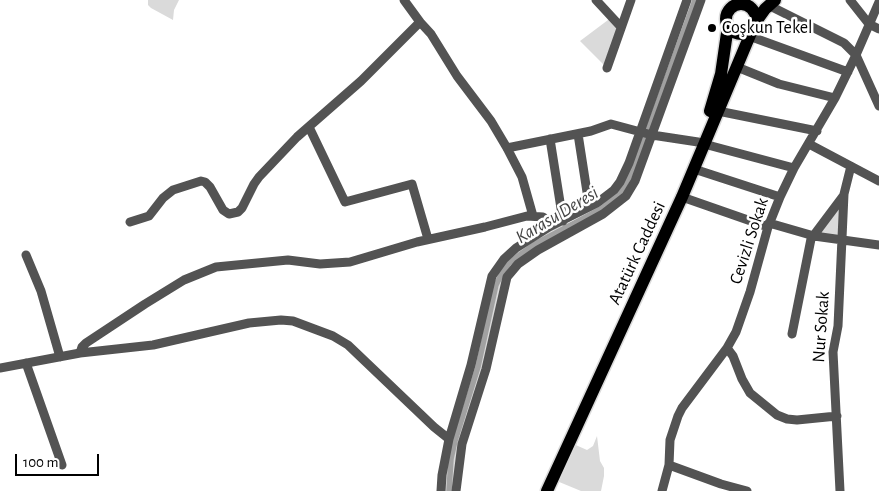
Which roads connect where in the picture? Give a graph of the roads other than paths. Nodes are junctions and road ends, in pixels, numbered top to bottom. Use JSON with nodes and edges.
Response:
{"nodes":[{"id":1,"x":404,"y":0,"type":"edge"},
{"id":2,"x":596,"y":0,"type":"edge"},
{"id":3,"x":630,"y":0,"type":"edge"},
{"id":4,"x":687,"y":0,"type":"edge"},
{"id":5,"x":700,"y":0,"type":"edge"},
{"id":6,"x":850,"y":0,"type":"edge"},
{"id":7,"x":768,"y":2,"type":"edge"},
{"id":8,"x":879,"y":2,"type":"edge"},
{"id":9,"x":732,"y":4,"type":"edge"},
{"id":10,"x":748,"y":4,"type":"edge"},
{"id":11,"x":420,"y":22,"type":"junction"},
{"id":12,"x":869,"y":24,"type":"junction"},
{"id":13,"x":728,"y":26,"type":"junction"},
{"id":14,"x":621,"y":27,"type":"junction"},
{"id":15,"x":753,"y":29,"type":"junction"},
{"id":16,"x":879,"y":30,"type":"edge"},
{"id":17,"x":856,"y":55,"type":"junction"},
{"id":18,"x":737,"y":67,"type":"junction"},
{"id":19,"x":607,"y":68,"type":"dead end"},
{"id":20,"x":848,"y":72,"type":"junction"},
{"id":21,"x":836,"y":98,"type":"junction"},
{"id":22,"x":879,"y":106,"type":"edge"},
{"id":23,"x":718,"y":111,"type":"junction"},
{"id":24,"x":309,"y":127,"type":"junction"},
{"id":25,"x":640,"y":131,"type":"junction"},
{"id":26,"x":817,"y":131,"type":"junction"},
{"id":27,"x":578,"y":134,"type":"junction"},
{"id":28,"x":652,"y":135,"type":"junction"},
{"id":29,"x":550,"y":139,"type":"junction"},
{"id":30,"x":701,"y":143,"type":"junction"},
{"id":31,"x":809,"y":144,"type":"junction"},
{"id":32,"x":507,"y":148,"type":"junction"},
{"id":33,"x":851,"y":166,"type":"junction"},
{"id":34,"x":794,"y":168,"type":"junction"},
{"id":35,"x":694,"y":169,"type":"junction"},
{"id":36,"x":879,"y":180,"type":"edge"},
{"id":37,"x":844,"y":194,"type":"junction"},
{"id":38,"x":682,"y":197,"type":"junction"},
{"id":39,"x":780,"y":197,"type":"junction"},
{"id":40,"x":591,"y":206,"type":"junction"},
{"id":41,"x":533,"y":216,"type":"junction"},
{"id":42,"x":563,"y":221,"type":"junction"},
{"id":43,"x":130,"y":222,"type":"dead end"},
{"id":44,"x":769,"y":225,"type":"junction"},
{"id":45,"x":549,"y":227,"type":"junction"},
{"id":46,"x":814,"y":236,"type":"junction"},
{"id":47,"x":842,"y":238,"type":"junction"},
{"id":48,"x":428,"y":239,"type":"junction"},
{"id":49,"x":879,"y":244,"type":"edge"},
{"id":50,"x":26,"y":255,"type":"dead end"},
{"id":51,"x":792,"y":334,"type":"dead end"},
{"id":52,"x":727,"y":348,"type":"junction"},
{"id":53,"x":80,"y":353,"type":"junction"},
{"id":54,"x":60,"y":357,"type":"junction"},
{"id":55,"x":26,"y":363,"type":"junction"},
{"id":56,"x":0,"y":368,"type":"edge"},
{"id":57,"x":837,"y":416,"type":"junction"},
{"id":58,"x":449,"y":439,"type":"junction"},
{"id":59,"x":668,"y":465,"type":"junction"},
{"id":60,"x":62,"y":466,"type":"dead end"},
{"id":61,"x":441,"y":491,"type":"edge"},
{"id":62,"x":456,"y":491,"type":"edge"},
{"id":63,"x":539,"y":491,"type":"edge"},
{"id":64,"x":546,"y":491,"type":"edge"},
{"id":65,"x":662,"y":491,"type":"edge"},
{"id":66,"x":748,"y":491,"type":"edge"},
{"id":67,"x":840,"y":491,"type":"edge"}],
"edges":[{"from":1,"to":11,"type":"street"},
{"from":2,"to":14,"type":"street"},
{"from":3,"to":14,"type":"street"},
{"from":4,"to":25,"type":"street"},
{"from":5,"to":28,"type":"street"},
{"from":6,"to":12,"type":"street"},
{"from":7,"to":10,"type":"highway"},
{"from":7,"to":15,"type":"highway","name":"Atatürk Caddesi"},
{"from":7,"to":17,"type":"street"},
{"from":8,"to":12,"type":"street","name":"Cevizli Sokak"},
{"from":9,"to":10,"type":"highway","name":"Atatürk Caddesi"},
{"from":9,"to":13,"type":"highway","name":"Atatürk Caddesi"},
{"from":10,"to":15,"type":"highway"},
{"from":11,"to":24,"type":"street"},
{"from":11,"to":32,"type":"street"},
{"from":12,"to":16,"type":"street"},
{"from":12,"to":17,"type":"street","name":"Cevizli Sokak"},
{"from":13,"to":15,"type":"highway"},
{"from":13,"to":30,"type":"highway","name":"Atatürk Caddesi"},
{"from":14,"to":19,"type":"street"},
{"from":15,"to":18,"type":"highway","name":"Atatürk Caddesi"},
{"from":15,"to":20,"type":"street"},
{"from":17,"to":20,"type":"street","name":"Cevizli Sokak"},
{"from":17,"to":22,"type":"street"},
{"from":18,"to":21,"type":"street"},
{"from":18,"to":23,"type":"highway","name":"Atatürk Caddesi"},
{"from":20,"to":21,"type":"street","name":"Cevizli Sokak"},
{"from":21,"to":26,"type":"street","name":"Cevizli Sokak"},
{"from":23,"to":26,"type":"street"},
{"from":23,"to":30,"type":"highway","name":"Atatürk Caddesi"},
{"from":24,"to":43,"type":"street"},
{"from":24,"to":48,"type":"street"},
{"from":25,"to":27,"type":"street"},
{"from":25,"to":28,"type":"street"},
{"from":25,"to":40,"type":"street"},
{"from":26,"to":31,"type":"street","name":"Cevizli Sokak"},
{"from":27,"to":29,"type":"street"},
{"from":27,"to":40,"type":"street"},
{"from":28,"to":30,"type":"street"},
{"from":28,"to":62,"type":"street"},
{"from":29,"to":32,"type":"street"},
{"from":29,"to":42,"type":"street"},
{"from":30,"to":34,"type":"street"},
{"from":30,"to":35,"type":"highway","name":"Atatürk Caddesi"},
{"from":30,"to":63,"type":"highway","name":"Atatürk Caddesi"},
{"from":31,"to":33,"type":"street"},
{"from":31,"to":34,"type":"street","name":"Cevizli Sokak"},
{"from":32,"to":41,"type":"street"},
{"from":33,"to":36,"type":"street"},
{"from":33,"to":37,"type":"street","name":"Nur Sokak"},
{"from":34,"to":39,"type":"street","name":"Cevizli Sokak"},
{"from":35,"to":38,"type":"highway","name":"Atatürk Caddesi"},
{"from":35,"to":39,"type":"street"},
{"from":37,"to":46,"type":"street"},
{"from":37,"to":47,"type":"street","name":"Nur Sokak"},
{"from":38,"to":44,"type":"street"},
{"from":38,"to":64,"type":"highway","name":"Atatürk Caddesi"},
{"from":39,"to":44,"type":"street","name":"Cevizli Sokak"},
{"from":40,"to":42,"type":"street"},
{"from":41,"to":45,"type":"street"},
{"from":41,"to":48,"type":"street"},
{"from":42,"to":45,"type":"street"},
{"from":44,"to":46,"type":"street"},
{"from":44,"to":52,"type":"street","name":"Cevizli Sokak"},
{"from":45,"to":58,"type":"street"},
{"from":46,"to":47,"type":"street"},
{"from":46,"to":51,"type":"street"},
{"from":47,"to":49,"type":"street"},
{"from":47,"to":57,"type":"street","name":"Nur Sokak"},
{"from":48,"to":53,"type":"street"},
{"from":50,"to":54,"type":"street"},
{"from":52,"to":57,"type":"street"},
{"from":52,"to":59,"type":"street","name":"Cevizli Sokak"},
{"from":53,"to":54,"type":"street"},
{"from":53,"to":58,"type":"street"},
{"from":54,"to":55,"type":"street"},
{"from":55,"to":56,"type":"street"},
{"from":55,"to":60,"type":"street"},
{"from":57,"to":67,"type":"street","name":"Nur Sokak"},
{"from":58,"to":61,"type":"street"},
{"from":59,"to":65,"type":"street","name":"Cevizli Sokak"},
{"from":59,"to":66,"type":"street"}]}
